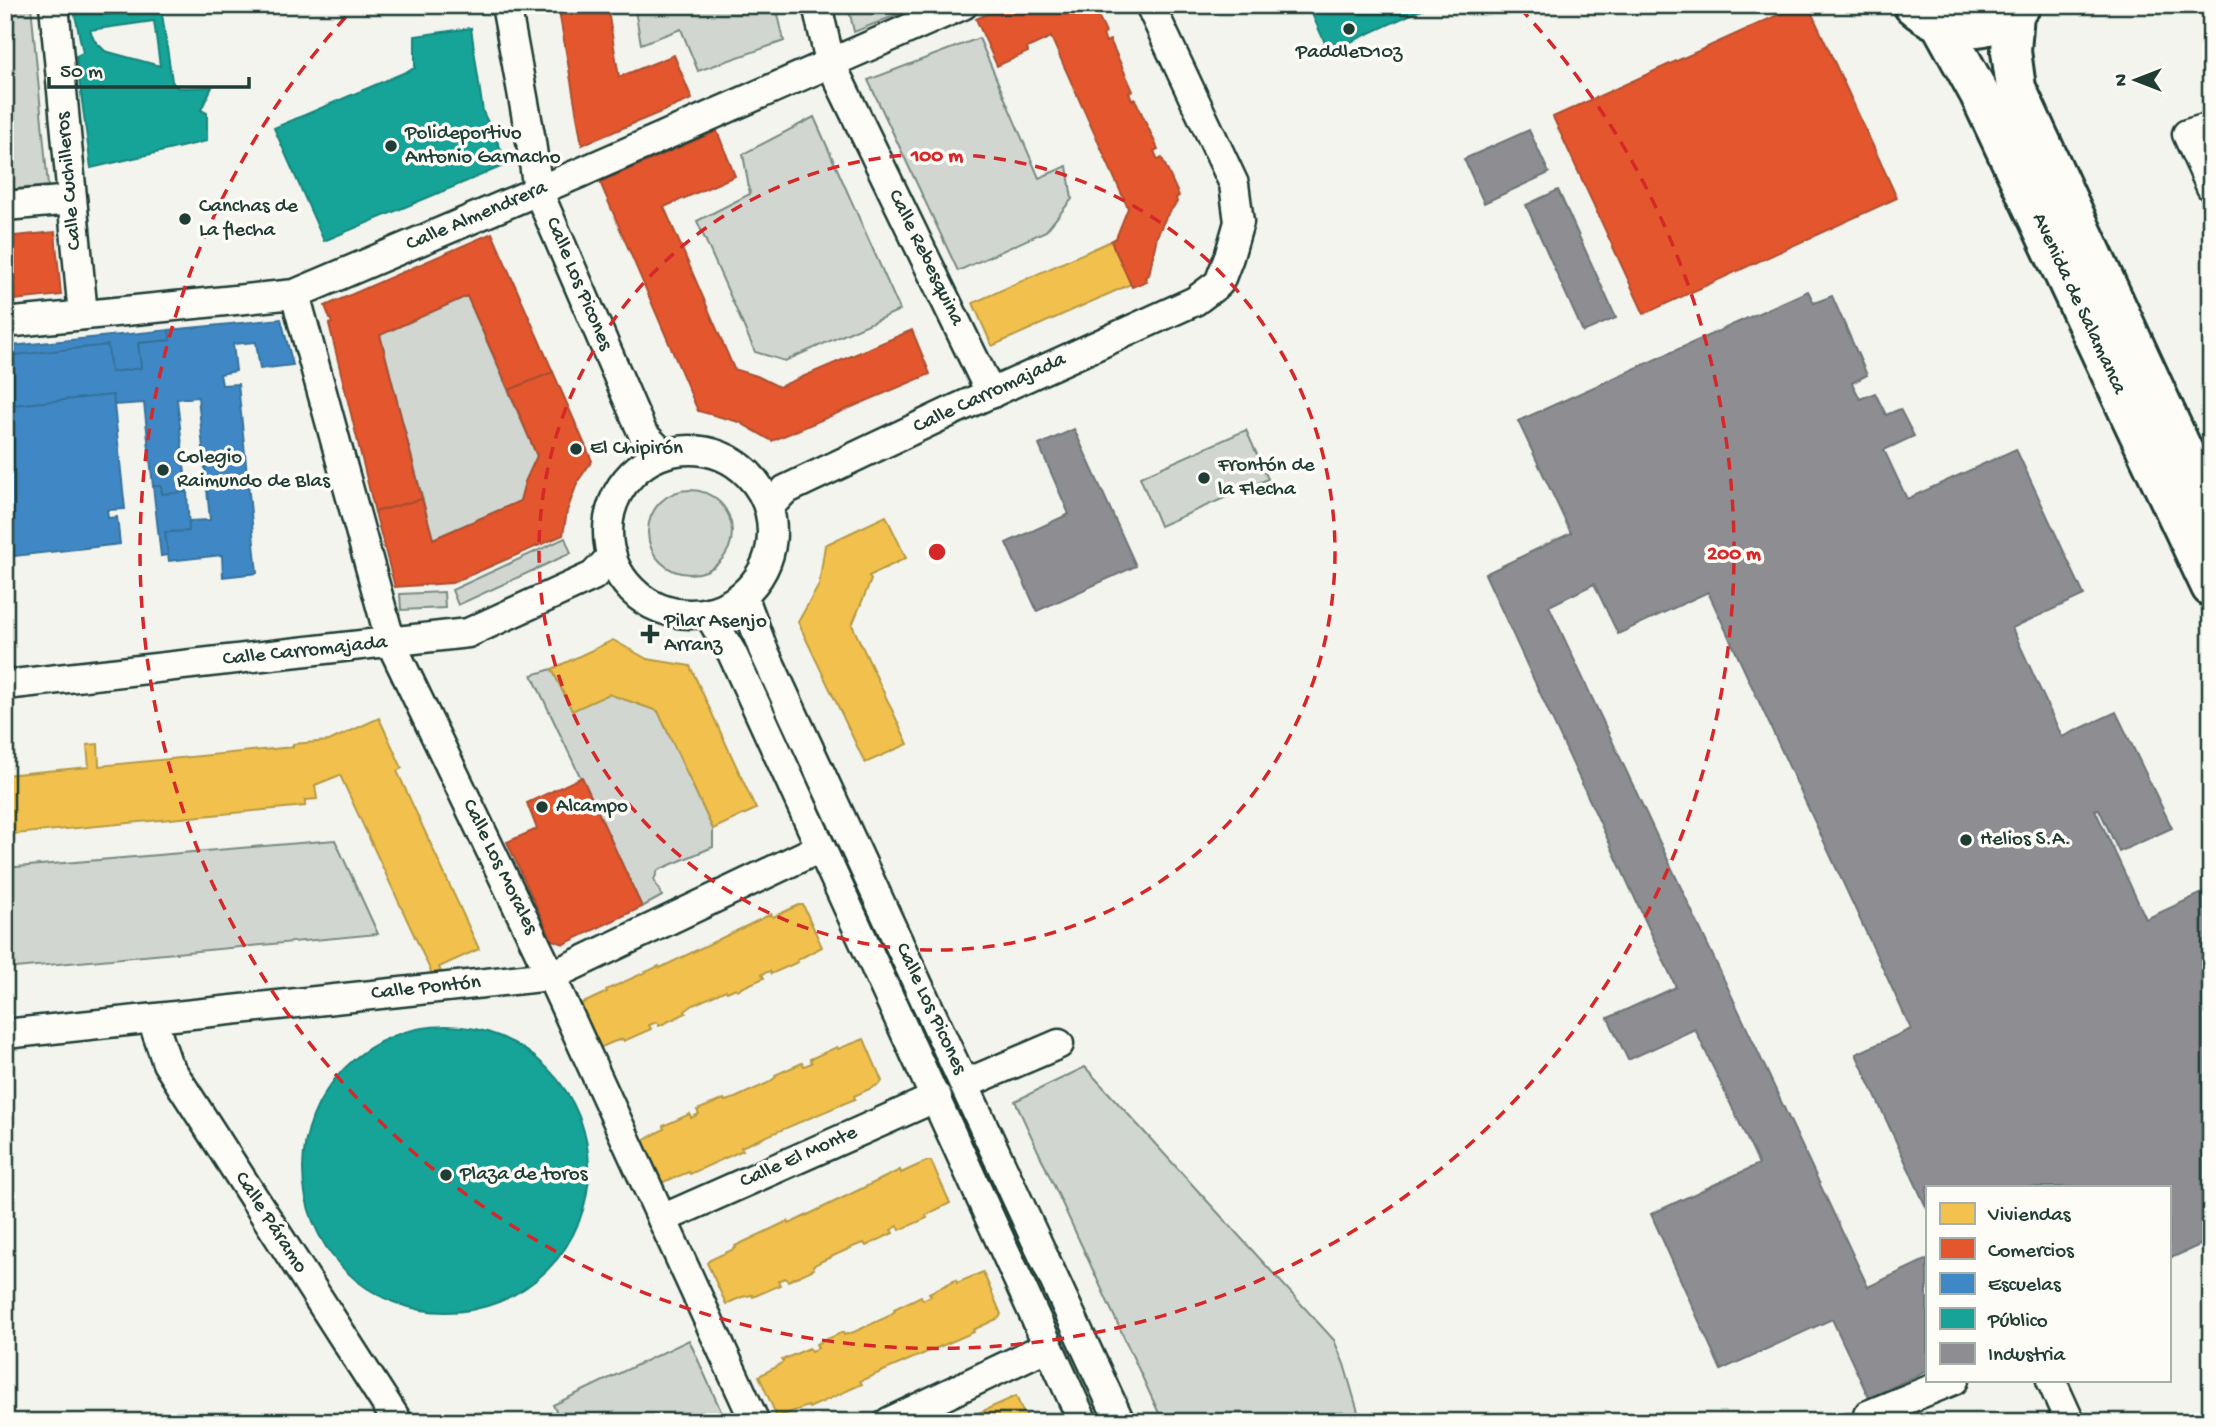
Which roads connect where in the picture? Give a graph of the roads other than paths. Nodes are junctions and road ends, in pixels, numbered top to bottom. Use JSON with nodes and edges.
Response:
{"nodes":[{"id":1,"x":54,"y":5,"type":"edge"},
{"id":2,"x":506,"y":5,"type":"edge"},
{"id":3,"x":817,"y":5,"type":"edge"},
{"id":4,"x":964,"y":5,"type":"edge"},
{"id":5,"x":1150,"y":5,"type":"edge"},
{"id":6,"x":2018,"y":9,"type":"edge"},
{"id":7,"x":1927,"y":15,"type":"edge"},
{"id":8,"x":830,"y":62,"type":"junction"},
{"id":9,"x":2211,"y":127,"type":"edge"},
{"id":10,"x":2211,"y":187,"type":"edge"},
{"id":11,"x":538,"y":191,"type":"junction"},
{"id":12,"x":72,"y":200,"type":"junction"},
{"id":13,"x":5,"y":206,"type":"edge"},
{"id":14,"x":295,"y":294,"type":"junction"},
{"id":15,"x":83,"y":315,"type":"junction"},
{"id":16,"x":5,"y":323,"type":"edge"},
{"id":17,"x":991,"y":394,"type":"junction"},
{"id":18,"x":653,"y":459,"type":"junction"},
{"id":19,"x":771,"y":494,"type":"junction"},
{"id":20,"x":2211,"y":512,"type":"edge"},
{"id":21,"x":609,"y":570,"type":"junction"},
{"id":22,"x":2211,"y":587,"type":"edge"},
{"id":23,"x":743,"y":595,"type":"junction"},
{"id":24,"x":707,"y":612,"type":"junction"},
{"id":25,"x":391,"y":643,"type":"junction"},
{"id":26,"x":5,"y":685,"type":"edge"},
{"id":27,"x":820,"y":848,"type":"junction"},
{"id":28,"x":551,"y":976,"type":"junction"},
{"id":29,"x":152,"y":1019,"type":"junction"},
{"id":30,"x":5,"y":1034,"type":"edge"},
{"id":31,"x":1059,"y":1044,"type":"dead end"},
{"id":32,"x":965,"y":1084,"type":"junction"},
{"id":33,"x":937,"y":1097,"type":"junction"},
{"id":34,"x":662,"y":1219,"type":"junction"},
{"id":35,"x":1048,"y":1346,"type":"junction"},
{"id":36,"x":1950,"y":1382,"type":"edge"},
{"id":37,"x":2052,"y":1382,"type":"edge"},
{"id":38,"x":1869,"y":1418,"type":"edge"},
{"id":39,"x":398,"y":1422,"type":"edge"},
{"id":40,"x":755,"y":1422,"type":"edge"},
{"id":41,"x":889,"y":1422,"type":"edge"},
{"id":42,"x":1083,"y":1422,"type":"edge"},
{"id":43,"x":1120,"y":1422,"type":"edge"},
{"id":44,"x":2070,"y":1422,"type":"edge"}],
"edges":[{"from":1,"to":12,"type":"street","name":"Calle Cuchilleros"},
{"from":2,"to":11,"type":"street","name":"Calle Los Picones"},
{"from":3,"to":8,"type":"street","name":"Calle Rebesquina"},
{"from":4,"to":8,"type":"street","name":"Calle Almendrera"},
{"from":5,"to":17,"type":"street","name":"Calle Carromajada"},
{"from":6,"to":7,"type":"highway"},
{"from":6,"to":20,"type":"highway","name":"Avenida de Salamanca"},
{"from":7,"to":22,"type":"highway","name":"Avenida de Salamanca"},
{"from":8,"to":11,"type":"street","name":"Calle Almendrera"},
{"from":8,"to":17,"type":"street","name":"Calle Rebesquina"},
{"from":9,"to":10,"type":"street"},
{"from":11,"to":14,"type":"street","name":"Calle Almendrera"},
{"from":11,"to":18,"type":"street","name":"Calle Los Picones"},
{"from":12,"to":13,"type":"street"},
{"from":12,"to":15,"type":"street","name":"Calle Cuchilleros"},
{"from":14,"to":15,"type":"street","name":"Calle Almendrera"},
{"from":14,"to":25,"type":"street","name":"Calle Los Morales"},
{"from":15,"to":16,"type":"street","name":"Calle Almendrera"},
{"from":17,"to":19,"type":"street","name":"Calle Carromajada"},
{"from":18,"to":19,"type":"street"},
{"from":18,"to":21,"type":"street"},
{"from":19,"to":23,"type":"street"},
{"from":21,"to":24,"type":"street"},
{"from":21,"to":25,"type":"street","name":"Calle Carromajada"},
{"from":23,"to":24,"type":"street"},
{"from":23,"to":32,"type":"street","name":"Calle Los Picones"},
{"from":24,"to":27,"type":"street","name":"Calle Los Picones"},
{"from":25,"to":26,"type":"street","name":"Calle Carromajada"},
{"from":25,"to":28,"type":"street","name":"Calle Los Morales"},
{"from":27,"to":28,"type":"street","name":"Calle Pontón"},
{"from":27,"to":33,"type":"street","name":"Calle Los Picones"},
{"from":28,"to":29,"type":"street","name":"Calle Pontón"},
{"from":28,"to":34,"type":"street","name":"Calle Los Morales"},
{"from":29,"to":30,"type":"street","name":"Calle Pontón"},
{"from":29,"to":39,"type":"street","name":"Calle Páramo"},
{"from":31,"to":32,"type":"street"},
{"from":32,"to":43,"type":"street","name":"Calle Los Picones"},
{"from":33,"to":34,"type":"street","name":"Calle El Monte"},
{"from":33,"to":35,"type":"street","name":"Calle Los Picones"},
{"from":34,"to":40,"type":"street","name":"Calle Los Morales"},
{"from":35,"to":41,"type":"street"},
{"from":35,"to":42,"type":"street","name":"Calle Los Picones"},
{"from":36,"to":38,"type":"street"},
{"from":37,"to":44,"type":"street"}]}
